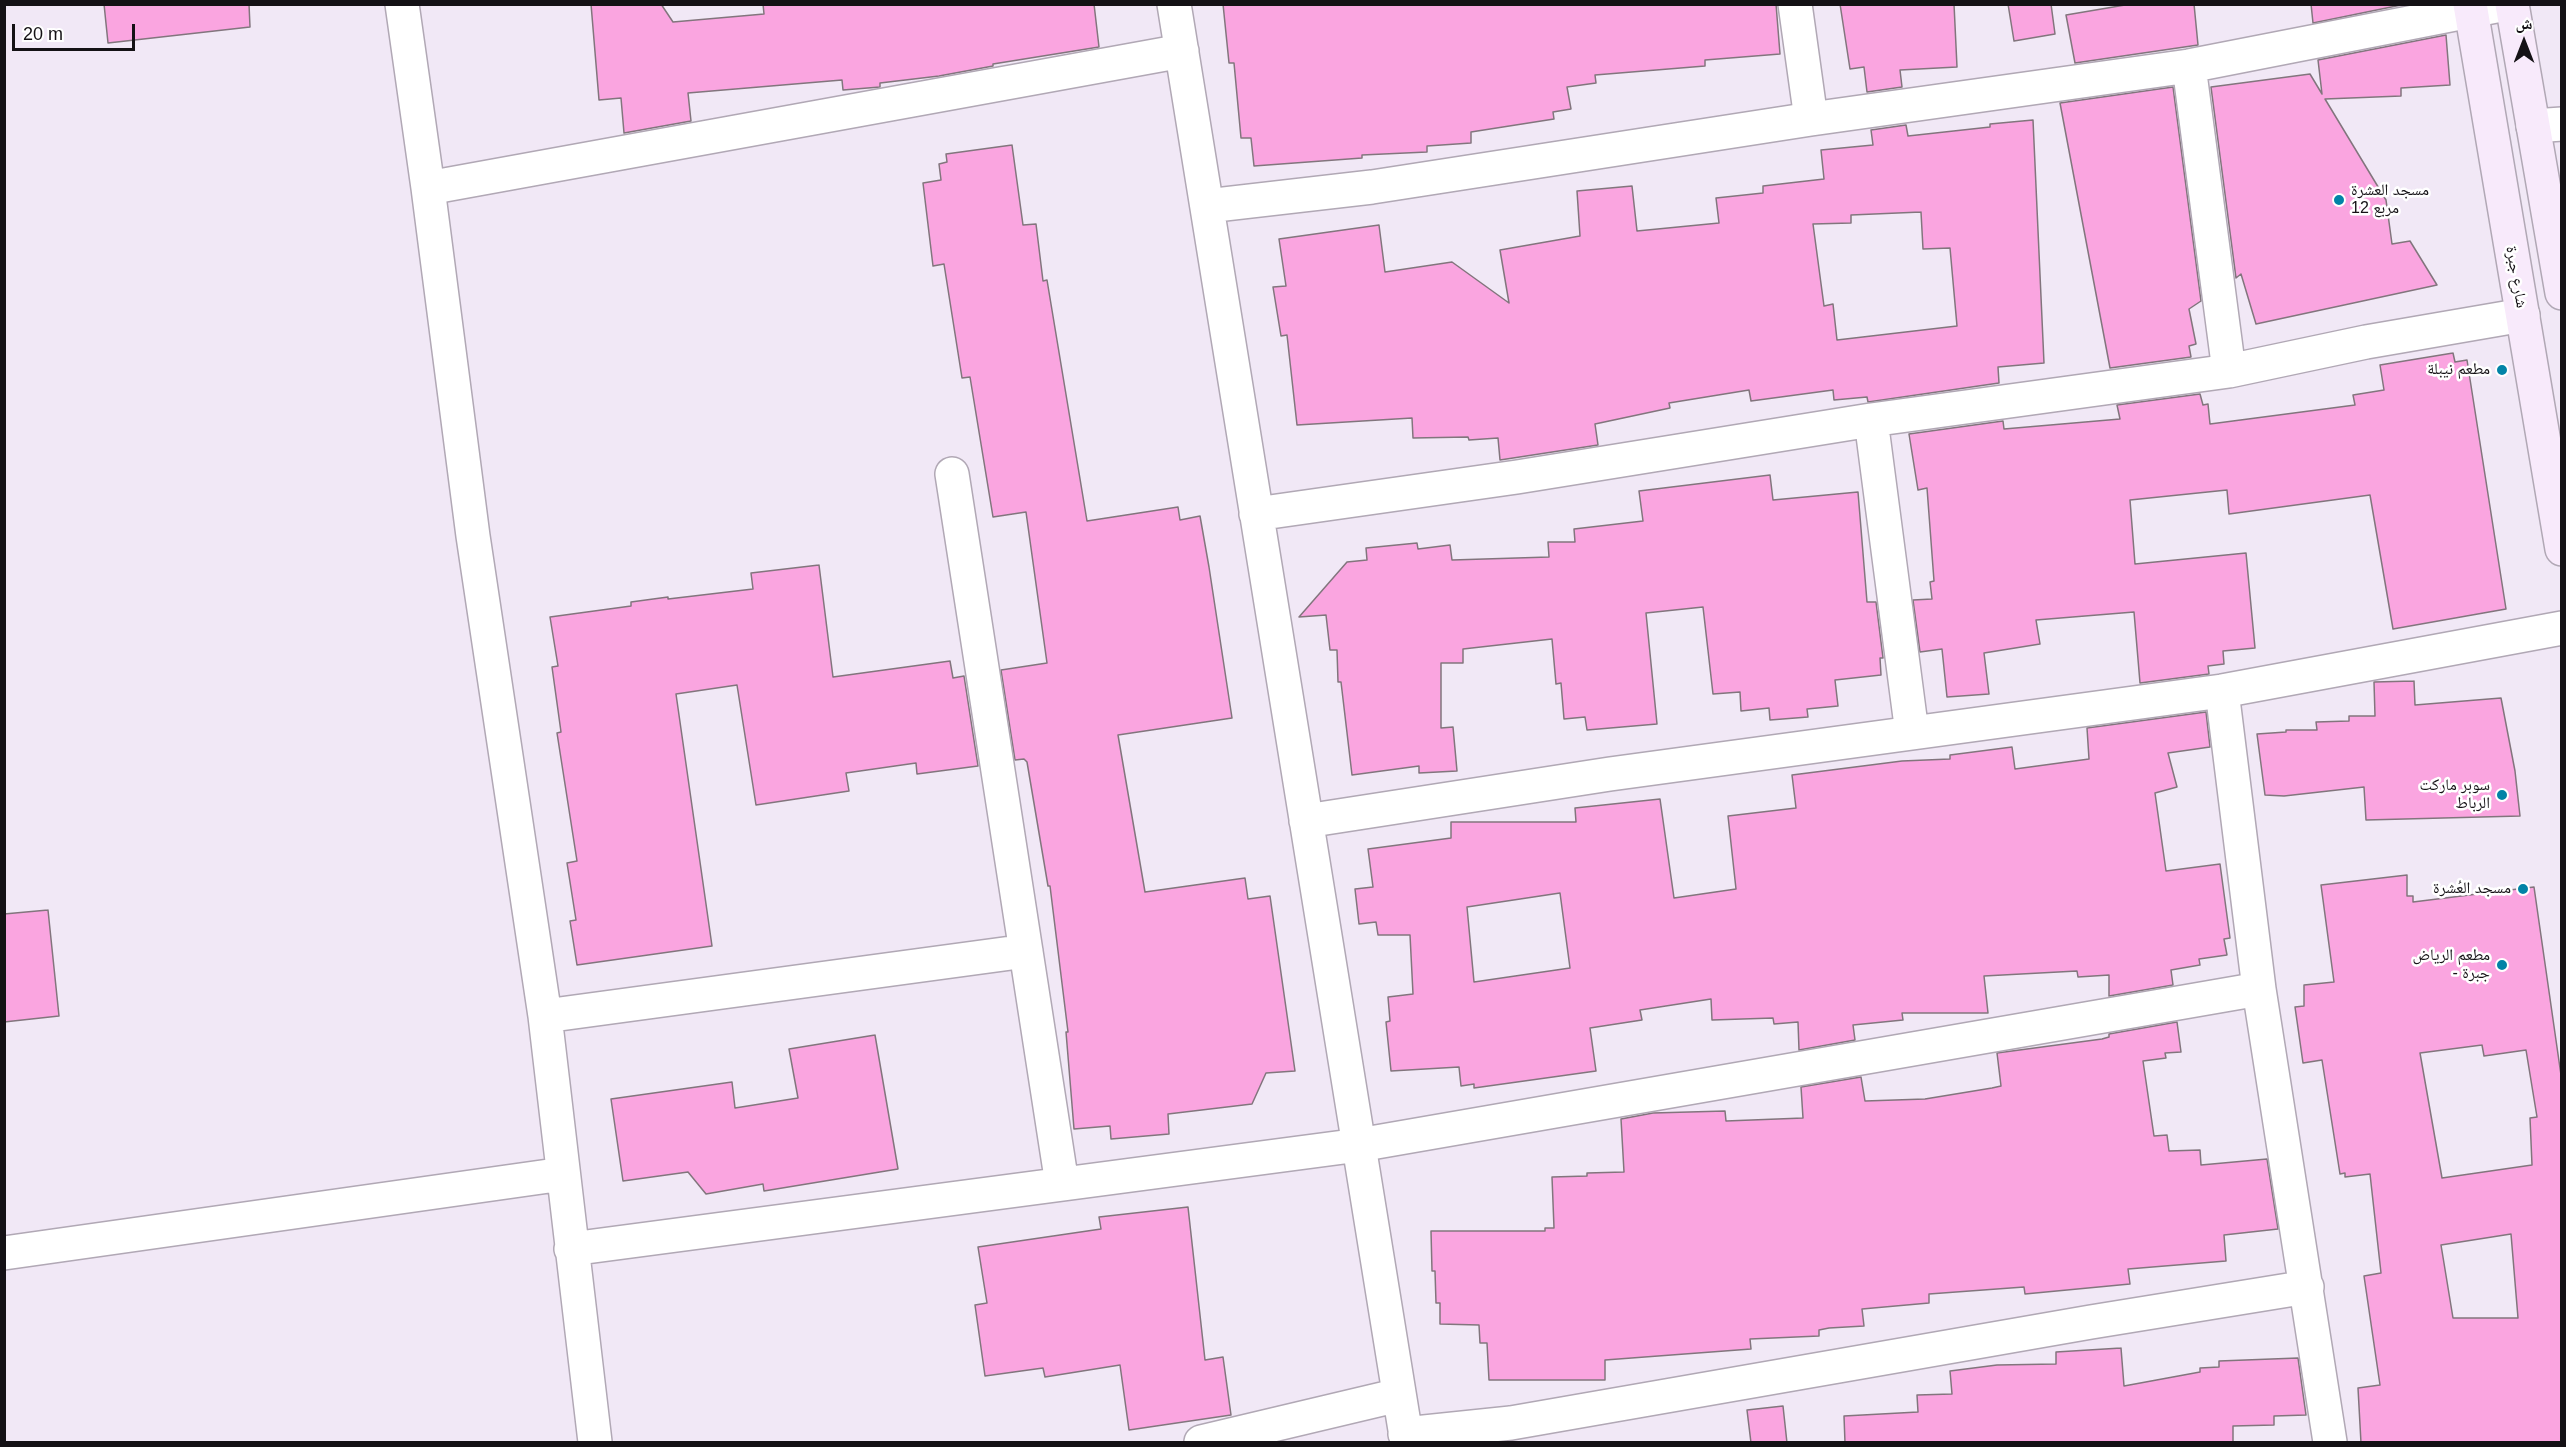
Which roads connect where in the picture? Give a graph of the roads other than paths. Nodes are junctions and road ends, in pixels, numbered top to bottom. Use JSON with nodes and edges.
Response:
{"nodes":[{"id":1,"x":402,"y":4,"type":"edge"},
{"id":2,"x":1174,"y":4,"type":"edge"},
{"id":3,"x":1795,"y":4,"type":"edge"},
{"id":4,"x":2506,"y":4,"type":"edge"},
{"id":5,"x":2512,"y":4,"type":"edge"},
{"id":6,"x":2471,"y":9,"type":"edge"},
{"id":7,"x":1182,"y":51,"type":"junction"},
{"id":8,"x":2189,"y":66,"type":"junction"},
{"id":9,"x":1811,"y":119,"type":"junction"},
{"id":10,"x":2547,"y":125,"type":"edge"},
{"id":11,"x":428,"y":188,"type":"junction"},
{"id":12,"x":1207,"y":206,"type":"junction"},
{"id":13,"x":2562,"y":293,"type":"edge"},
{"id":14,"x":2523,"y":315,"type":"junction"},
{"id":15,"x":2229,"y":371,"type":"junction"},
{"id":16,"x":1871,"y":420,"type":"junction"},
{"id":17,"x":952,"y":474,"type":"dead end"},
{"id":18,"x":1256,"y":514,"type":"junction"},
{"id":19,"x":2562,"y":549,"type":"edge"},
{"id":20,"x":2562,"y":627,"type":"edge"},
{"id":21,"x":2222,"y":691,"type":"junction"},
{"id":22,"x":1912,"y":733,"type":"junction"},
{"id":23,"x":1306,"y":821,"type":"junction"},
{"id":24,"x":1026,"y":951,"type":"junction"},
{"id":25,"x":2259,"y":989,"type":"junction"},
{"id":26,"x":545,"y":1016,"type":"junction"},
{"id":27,"x":1359,"y":1145,"type":"junction"},
{"id":28,"x":563,"y":1174,"type":"junction"},
{"id":29,"x":1062,"y":1184,"type":"junction"},
{"id":30,"x":571,"y":1249,"type":"junction"},
{"id":31,"x":4,"y":1253,"type":"edge"},
{"id":32,"x":2307,"y":1287,"type":"junction"},
{"id":33,"x":1399,"y":1395,"type":"junction"},
{"id":34,"x":1406,"y":1438,"type":"edge"},
{"id":35,"x":595,"y":1443,"type":"edge"},
{"id":36,"x":1201,"y":1443,"type":"edge"},
{"id":37,"x":2330,"y":1443,"type":"edge"}],
"edges":[{"from":1,"to":11,"type":"street"},
{"from":2,"to":7,"type":"street"},
{"from":3,"to":9,"type":"street"},
{"from":4,"to":6,"type":"street"},
{"from":5,"to":10,"type":"street"},
{"from":6,"to":8,"type":"street"},
{"from":6,"to":14,"type":"street","name":"شارع جبرة"},
{"from":7,"to":11,"type":"street"},
{"from":7,"to":12,"type":"street"},
{"from":8,"to":9,"type":"street"},
{"from":8,"to":15,"type":"street"},
{"from":9,"to":12,"type":"street"},
{"from":10,"to":13,"type":"street"},
{"from":11,"to":26,"type":"street"},
{"from":12,"to":18,"type":"street"},
{"from":14,"to":15,"type":"street"},
{"from":14,"to":19,"type":"street","name":"شارع جبرة"},
{"from":15,"to":16,"type":"street"},
{"from":16,"to":18,"type":"street"},
{"from":16,"to":22,"type":"street"},
{"from":17,"to":24,"type":"street"},
{"from":18,"to":23,"type":"street"},
{"from":20,"to":21,"type":"street"},
{"from":21,"to":22,"type":"street"},
{"from":21,"to":25,"type":"street"},
{"from":22,"to":23,"type":"street"},
{"from":23,"to":27,"type":"street"},
{"from":24,"to":26,"type":"street"},
{"from":24,"to":29,"type":"street"},
{"from":25,"to":27,"type":"street"},
{"from":25,"to":32,"type":"street"},
{"from":26,"to":28,"type":"street"},
{"from":27,"to":29,"type":"street"},
{"from":27,"to":33,"type":"street"},
{"from":28,"to":30,"type":"street"},
{"from":28,"to":31,"type":"street"},
{"from":29,"to":30,"type":"street"},
{"from":30,"to":35,"type":"street"},
{"from":32,"to":34,"type":"street"},
{"from":32,"to":37,"type":"street"},
{"from":33,"to":34,"type":"street"},
{"from":33,"to":36,"type":"street"}]}
